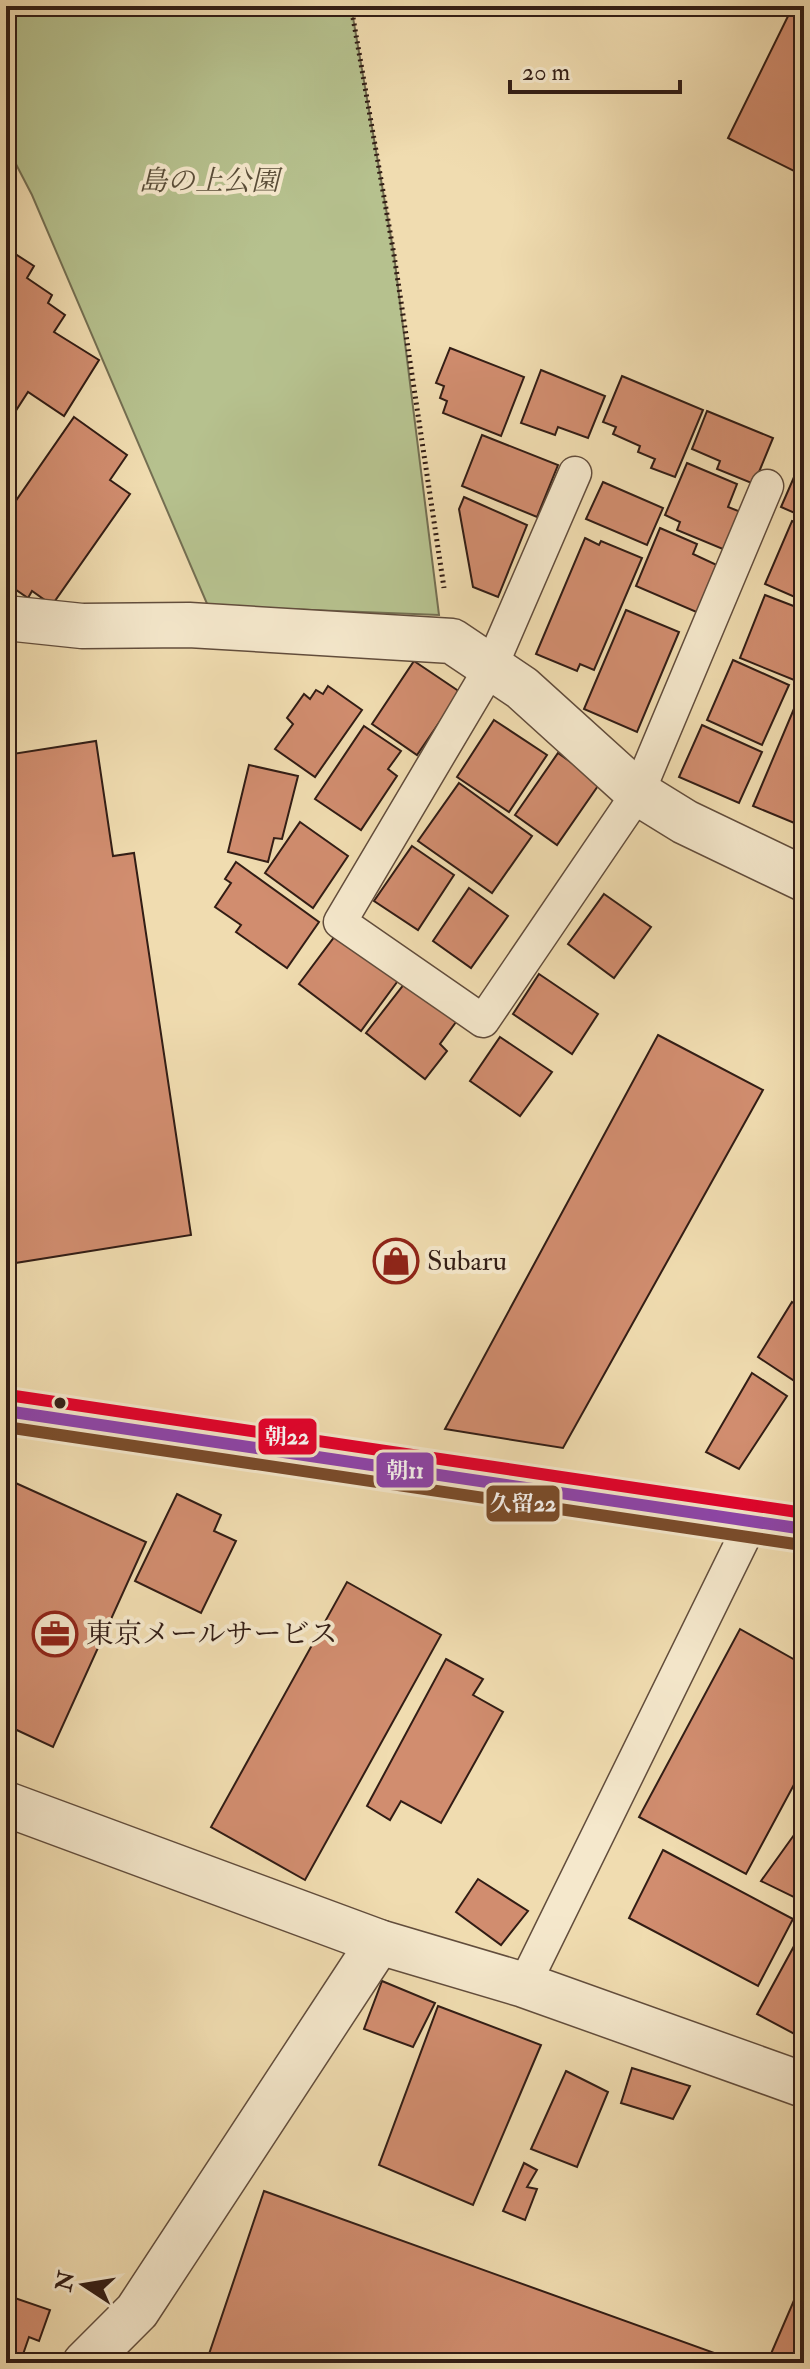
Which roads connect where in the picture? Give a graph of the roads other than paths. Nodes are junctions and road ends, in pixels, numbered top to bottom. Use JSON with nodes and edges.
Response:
{"nodes":[{"id":1,"x":575,"y":473,"type":"dead end"},
{"id":2,"x":767,"y":486,"type":"dead end"},
{"id":3,"x":6,"y":618,"type":"edge"},
{"id":4,"x":491,"y":667,"type":"junction"},
{"id":5,"x":638,"y":793,"type":"junction"},
{"id":6,"x":804,"y":879,"type":"edge"},
{"id":7,"x":6,"y":1411,"type":"edge"},
{"id":8,"x":752,"y":1521,"type":"junction"},
{"id":9,"x":804,"y":1529,"type":"edge"},
{"id":10,"x":6,"y":1804,"type":"edge"},
{"id":11,"x":379,"y":1942,"type":"junction"},
{"id":12,"x":524,"y":1985,"type":"junction"},
{"id":13,"x":804,"y":2085,"type":"edge"},
{"id":14,"x":85,"y":2363,"type":"edge"}],
"edges":[{"from":1,"to":4,"type":"lane"},
{"from":2,"to":5,"type":"lane"},
{"from":3,"to":4,"type":"street"},
{"from":4,"to":5,"type":"street"},
{"from":4,"to":5,"type":"lane"},
{"from":5,"to":6,"type":"street"},
{"from":7,"to":8,"type":"main road"},
{"from":8,"to":9,"type":"main road"},
{"from":8,"to":12,"type":"lane"},
{"from":10,"to":11,"type":"street"},
{"from":11,"to":12,"type":"street"},
{"from":11,"to":14,"type":"street"},
{"from":12,"to":13,"type":"street"}]}
